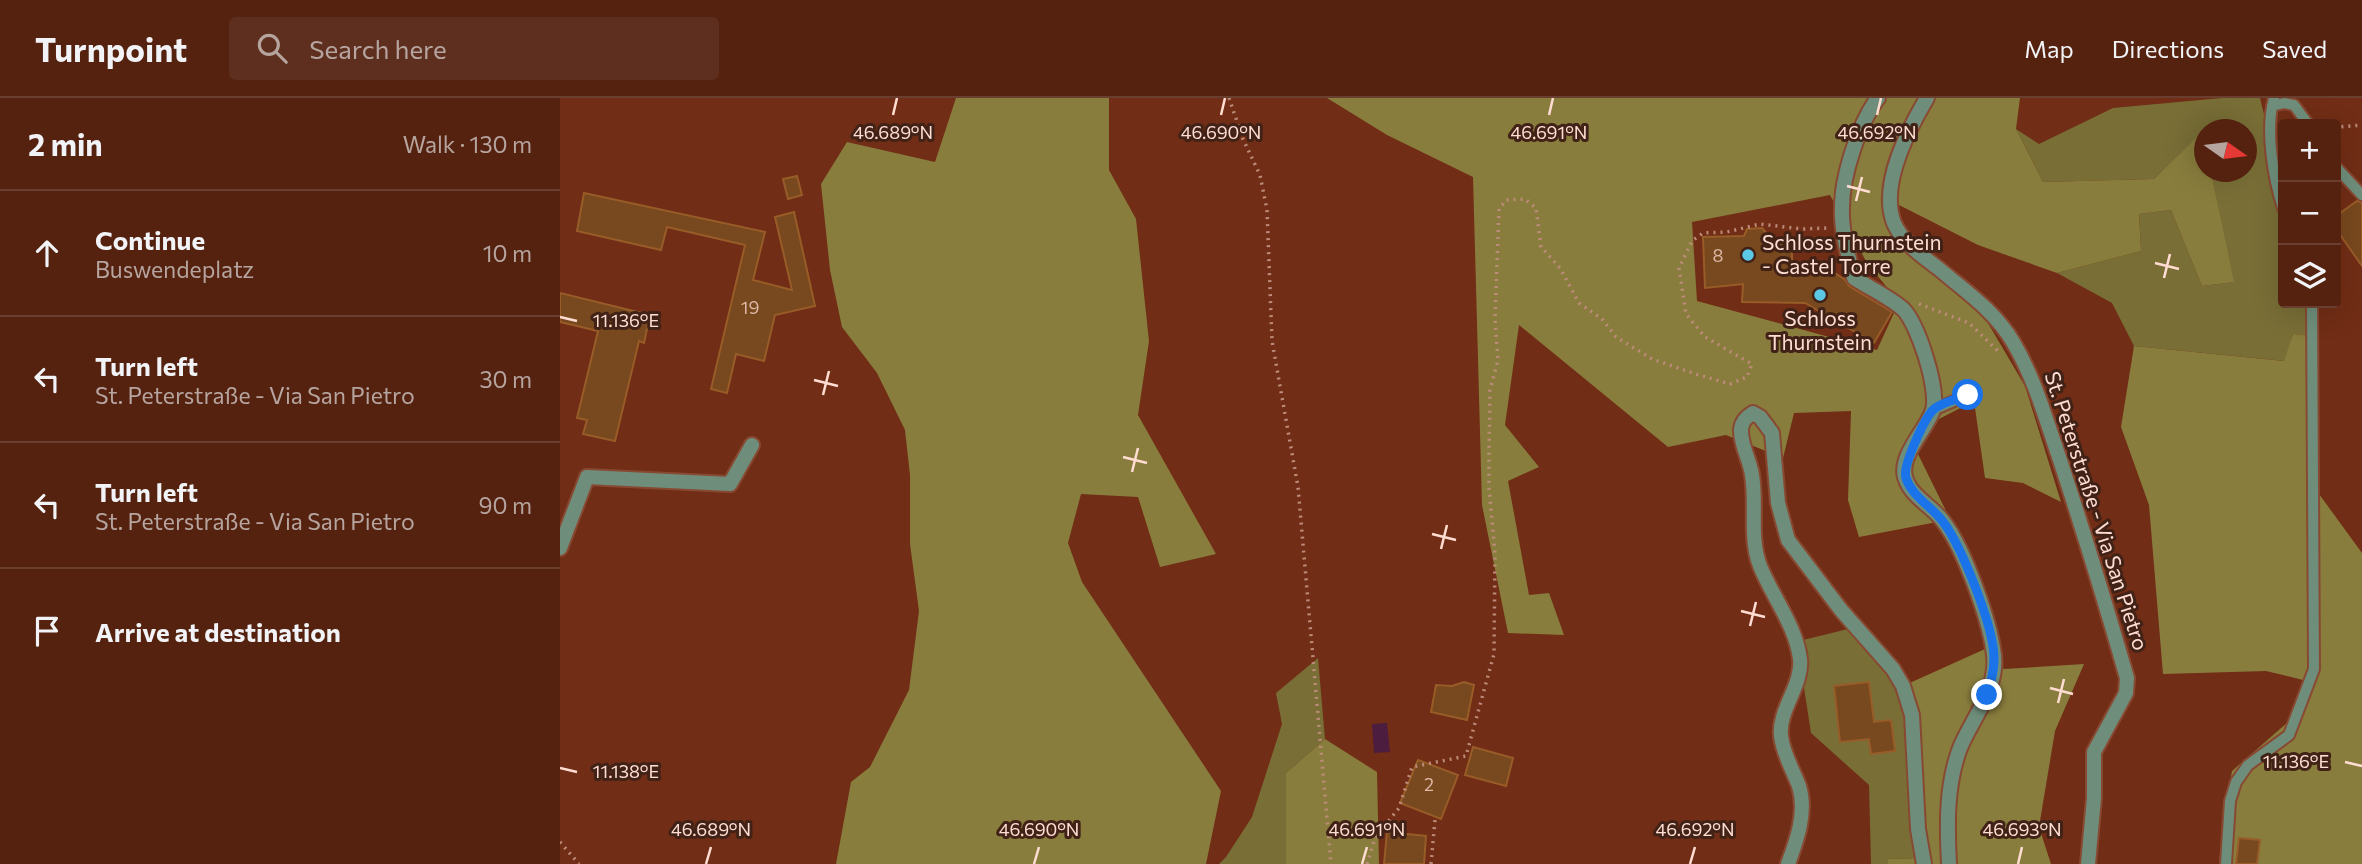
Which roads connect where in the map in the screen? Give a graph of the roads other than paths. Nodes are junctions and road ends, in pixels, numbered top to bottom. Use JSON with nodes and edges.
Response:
{"nodes":[{"id":1,"x":1878,"y":98,"type":"edge"},
{"id":2,"x":1927,"y":98,"type":"edge"},
{"id":3,"x":2282,"y":98,"type":"edge"},
{"id":4,"x":2273,"y":102,"type":"edge"},
{"id":5,"x":2304,"y":119,"type":"edge"},
{"id":6,"x":2341,"y":172,"type":"edge"},
{"id":7,"x":2278,"y":194,"type":"edge"},
{"id":8,"x":2362,"y":195,"type":"edge"},
{"id":9,"x":2312,"y":308,"type":"edge"},
{"id":10,"x":1968,"y":395,"type":"dead end"},
{"id":11,"x":1933,"y":410,"type":"junction"},
{"id":12,"x":752,"y":445,"type":"dead end"},
{"id":13,"x":560,"y":548,"type":"edge"},
{"id":14,"x":1788,"y":864,"type":"edge"},
{"id":15,"x":1924,"y":864,"type":"edge"},
{"id":16,"x":1949,"y":864,"type":"edge"},
{"id":17,"x":2088,"y":864,"type":"edge"},
{"id":18,"x":2226,"y":864,"type":"edge"}],
"edges":[{"from":1,"to":11,"type":"street"},
{"from":2,"to":17,"type":"street","name":"St. Peterstraße - Via San Pietro"},
{"from":3,"to":4,"type":"lane"},
{"from":4,"to":5,"type":"lane"},
{"from":4,"to":7,"type":"lane"},
{"from":6,"to":8,"type":"lane"},
{"from":9,"to":18,"type":"lane"},
{"from":10,"to":11,"type":"lane"},
{"from":11,"to":16,"type":"street"},
{"from":12,"to":13,"type":"street"},
{"from":14,"to":15,"type":"street"}]}
